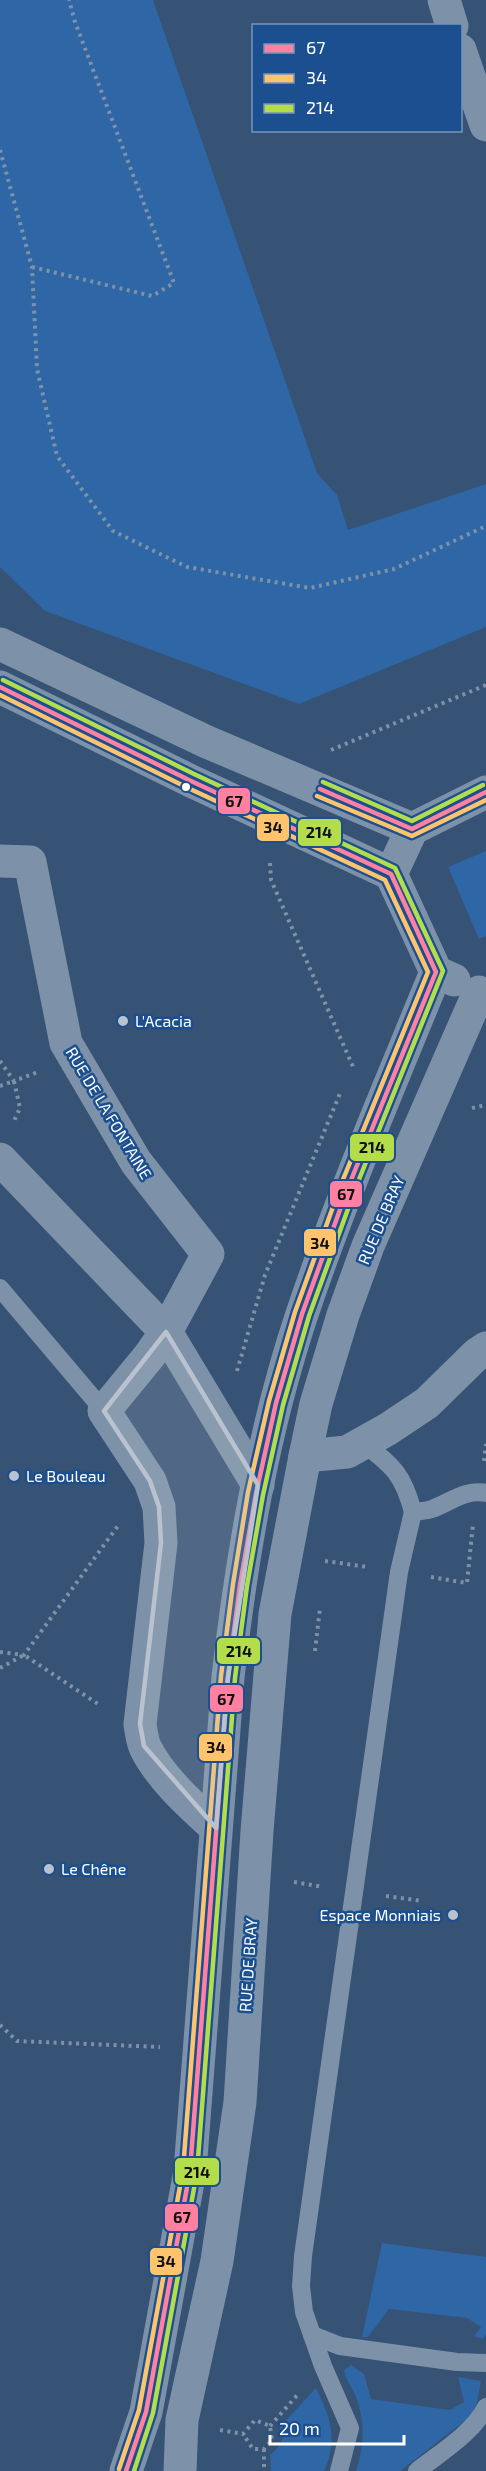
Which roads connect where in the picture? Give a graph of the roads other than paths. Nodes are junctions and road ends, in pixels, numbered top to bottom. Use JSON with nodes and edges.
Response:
{"nodes":[{"id":1,"x":444,"y":0,"type":"edge"},
{"id":2,"x":451,"y":24,"type":"edge"},
{"id":3,"x":462,"y":55,"type":"edge"},
{"id":4,"x":484,"y":110,"type":"edge"},
{"id":5,"x":0,"y":644,"type":"edge"},
{"id":6,"x":0,"y":687,"type":"edge"},
{"id":7,"x":486,"y":792,"type":"edge"},
{"id":8,"x":412,"y":829,"type":"junction"},
{"id":9,"x":0,"y":861,"type":"edge"},
{"id":10,"x":392,"y":874,"type":"junction"},
{"id":11,"x":436,"y":972,"type":"junction"},
{"id":12,"x":483,"y":990,"type":"edge"},
{"id":13,"x":0,"y":1159,"type":"edge"},
{"id":14,"x":0,"y":1288,"type":"edge"},
{"id":15,"x":166,"y":1332,"type":"junction"},
{"id":16,"x":486,"y":1348,"type":"edge"},
{"id":17,"x":104,"y":1411,"type":"junction"},
{"id":18,"x":363,"y":1443,"type":"junction"},
{"id":19,"x":305,"y":1456,"type":"junction"},
{"id":20,"x":258,"y":1485,"type":"junction"},
{"id":21,"x":486,"y":1493,"type":"edge"},
{"id":22,"x":413,"y":1512,"type":"junction"},
{"id":23,"x":216,"y":1828,"type":"junction"},
{"id":24,"x":312,"y":2335,"type":"junction"},
{"id":25,"x":486,"y":2363,"type":"edge"},
{"id":26,"x":486,"y":2407,"type":"edge"},
{"id":27,"x":126,"y":2471,"type":"edge"},
{"id":28,"x":180,"y":2471,"type":"edge"},
{"id":29,"x":339,"y":2471,"type":"edge"},
{"id":30,"x":417,"y":2471,"type":"edge"}],
"edges":[{"from":1,"to":2,"type":"street"},
{"from":3,"to":4,"type":"street"},
{"from":5,"to":8,"type":"street"},
{"from":6,"to":10,"type":"street"},
{"from":7,"to":8,"type":"street"},
{"from":8,"to":10,"type":"street"},
{"from":9,"to":15,"type":"street","name":"RUE DE LA FONTAINE"},
{"from":10,"to":11,"type":"street"},
{"from":11,"to":12,"type":"street"},
{"from":11,"to":20,"type":"street"},
{"from":12,"to":19,"type":"street","name":"RUE DE BRAY"},
{"from":13,"to":15,"type":"street"},
{"from":14,"to":17,"type":"lane"},
{"from":15,"to":17,"type":"street"},
{"from":15,"to":20,"type":"street"},
{"from":16,"to":18,"type":"street"},
{"from":17,"to":23,"type":"street"},
{"from":18,"to":19,"type":"street"},
{"from":18,"to":22,"type":"lane"},
{"from":19,"to":28,"type":"street","name":"RUE DE BRAY"},
{"from":20,"to":23,"type":"street"},
{"from":21,"to":22,"type":"lane"},
{"from":22,"to":24,"type":"lane"},
{"from":23,"to":27,"type":"street"},
{"from":24,"to":25,"type":"lane"},
{"from":24,"to":29,"type":"lane"},
{"from":26,"to":30,"type":"lane"}]}
